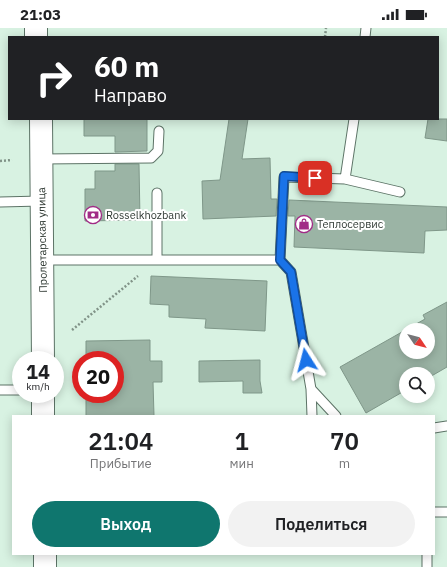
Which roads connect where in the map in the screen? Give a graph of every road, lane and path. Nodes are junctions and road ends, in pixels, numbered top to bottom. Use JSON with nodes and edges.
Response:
{"nodes":[{"id":1,"x":41,"y":120,"type":"edge"},
{"id":2,"x":354,"y":120,"type":"edge"},
{"id":3,"x":159,"y":131,"type":"dead end"},
{"id":4,"x":41,"y":159,"type":"junction"},
{"id":5,"x":12,"y":160,"type":"dead end"},
{"id":6,"x":0,"y":161,"type":"edge"},
{"id":7,"x":346,"y":179,"type":"junction"},
{"id":8,"x":400,"y":192,"type":"dead end"},
{"id":9,"x":157,"y":193,"type":"dead end"},
{"id":10,"x":41,"y":201,"type":"junction"},
{"id":11,"x":0,"y":202,"type":"edge"},
{"id":12,"x":42,"y":260,"type":"junction"},
{"id":13,"x":157,"y":260,"type":"junction"},
{"id":14,"x":280,"y":260,"type":"junction"},
{"id":15,"x":72,"y":330,"type":"dead end"},
{"id":16,"x":43,"y":351,"type":"edge"},
{"id":17,"x":311,"y":389,"type":"junction"},
{"id":18,"x":0,"y":390,"type":"edge"},
{"id":19,"x":12,"y":390,"type":"edge"},
{"id":20,"x":43,"y":403,"type":"edge"},
{"id":21,"x":43,"y":415,"type":"edge"},
{"id":22,"x":312,"y":415,"type":"edge"},
{"id":23,"x":335,"y":415,"type":"edge"},
{"id":24,"x":447,"y":426,"type":"edge"},
{"id":25,"x":435,"y":428,"type":"edge"},
{"id":26,"x":435,"y":512,"type":"edge"},
{"id":27,"x":447,"y":512,"type":"edge"},
{"id":28,"x":45,"y":555,"type":"edge"},
{"id":29,"x":427,"y":555,"type":"edge"},
{"id":30,"x":45,"y":567,"type":"edge"},
{"id":31,"x":427,"y":567,"type":"edge"}],
"edges":[{"from":1,"to":4,"type":"main road","name":"Пролетарская улица"},
{"from":2,"to":7,"type":"lane"},
{"from":3,"to":4,"type":"lane"},
{"from":4,"to":10,"type":"main road","name":"Пролетарская улица"},
{"from":5,"to":6,"type":"path"},
{"from":7,"to":8,"type":"lane"},
{"from":7,"to":14,"type":"lane"},
{"from":9,"to":13,"type":"lane"},
{"from":10,"to":11,"type":"lane"},
{"from":10,"to":12,"type":"main road","name":"Пролетарская улица"},
{"from":12,"to":13,"type":"lane"},
{"from":12,"to":16,"type":"main road","name":"Пролетарская улица"},
{"from":13,"to":14,"type":"lane"},
{"from":13,"to":15,"type":"path"},
{"from":14,"to":17,"type":"lane"},
{"from":17,"to":22,"type":"lane"},
{"from":17,"to":23,"type":"lane"},
{"from":18,"to":19,"type":"lane"},
{"from":20,"to":21,"type":"main road"},
{"from":24,"to":25,"type":"lane"},
{"from":26,"to":27,"type":"lane"},
{"from":28,"to":30,"type":"main road"},
{"from":29,"to":31,"type":"lane"}]}
